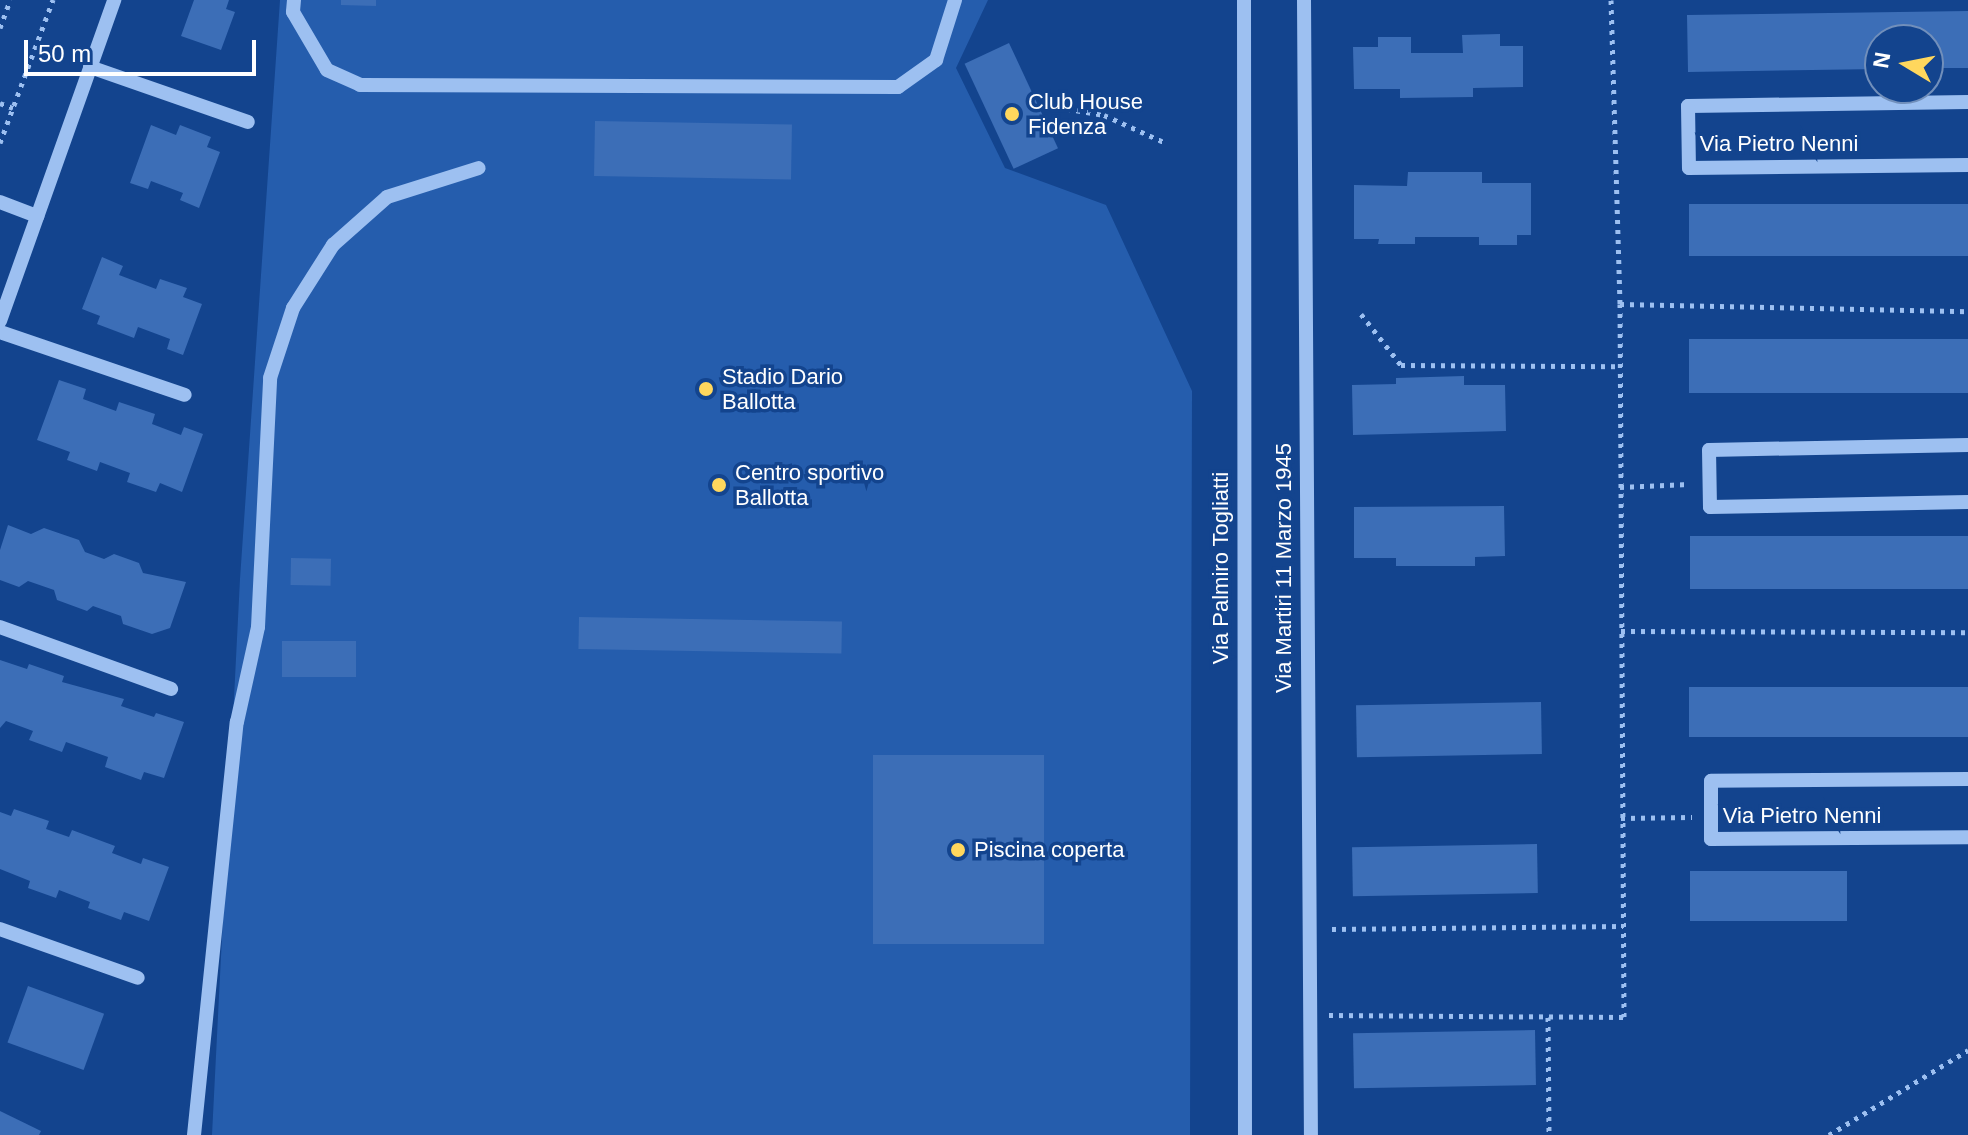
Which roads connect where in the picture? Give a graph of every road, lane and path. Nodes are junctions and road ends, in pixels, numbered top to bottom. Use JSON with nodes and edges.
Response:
{"nodes":[{"id":1,"x":10,"y":0,"type":"edge"},
{"id":2,"x":53,"y":0,"type":"edge"},
{"id":3,"x":114,"y":0,"type":"edge"},
{"id":4,"x":294,"y":0,"type":"edge"},
{"id":5,"x":955,"y":0,"type":"edge"},
{"id":6,"x":1244,"y":0,"type":"edge"},
{"id":7,"x":1304,"y":0,"type":"edge"},
{"id":8,"x":1611,"y":0,"type":"edge"},
{"id":9,"x":1,"y":17,"type":"edge"},
{"id":10,"x":0,"y":28,"type":"edge"},
{"id":11,"x":90,"y":67,"type":"junction"},
{"id":12,"x":1968,"y":102,"type":"edge"},
{"id":13,"x":0,"y":103,"type":"edge"},
{"id":14,"x":1057,"y":107,"type":"dead end"},
{"id":15,"x":13,"y":108,"type":"junction"},
{"id":16,"x":248,"y":122,"type":"dead end"},
{"id":17,"x":0,"y":143,"type":"edge"},
{"id":18,"x":1166,"y":143,"type":"dead end"},
{"id":19,"x":1968,"y":165,"type":"edge"},
{"id":20,"x":479,"y":168,"type":"dead end"},
{"id":21,"x":0,"y":202,"type":"edge"},
{"id":22,"x":37,"y":216,"type":"junction"},
{"id":23,"x":1620,"y":304,"type":"junction"},
{"id":24,"x":1968,"y":311,"type":"edge"},
{"id":25,"x":1361,"y":314,"type":"dead end"},
{"id":26,"x":0,"y":321,"type":"edge"},
{"id":27,"x":0,"y":332,"type":"edge"},
{"id":28,"x":1620,"y":366,"type":"junction"},
{"id":29,"x":185,"y":395,"type":"dead end"},
{"id":30,"x":1968,"y":445,"type":"edge"},
{"id":31,"x":1710,"y":483,"type":"junction"},
{"id":32,"x":1620,"y":487,"type":"junction"},
{"id":33,"x":1968,"y":502,"type":"edge"},
{"id":34,"x":0,"y":627,"type":"edge"},
{"id":35,"x":1621,"y":631,"type":"junction"},
{"id":36,"x":1968,"y":632,"type":"edge"},
{"id":37,"x":171,"y":689,"type":"dead end"},
{"id":38,"x":1968,"y":779,"type":"edge"},
{"id":39,"x":1711,"y":817,"type":"junction"},
{"id":40,"x":1621,"y":818,"type":"junction"},
{"id":41,"x":1968,"y":837,"type":"edge"},
{"id":42,"x":1623,"y":926,"type":"junction"},
{"id":43,"x":0,"y":929,"type":"edge"},
{"id":44,"x":1309,"y":929,"type":"junction"},
{"id":45,"x":138,"y":978,"type":"dead end"},
{"id":46,"x":1309,"y":1015,"type":"junction"},
{"id":47,"x":1548,"y":1017,"type":"junction"},
{"id":48,"x":1968,"y":1050,"type":"edge"},
{"id":49,"x":194,"y":1135,"type":"edge"},
{"id":50,"x":1245,"y":1135,"type":"edge"},
{"id":51,"x":1311,"y":1135,"type":"edge"},
{"id":52,"x":1549,"y":1135,"type":"edge"},
{"id":53,"x":1829,"y":1135,"type":"edge"}],
"edges":[{"from":1,"to":9,"type":"path"},
{"from":2,"to":15,"type":"path"},
{"from":3,"to":11,"type":"street"},
{"from":4,"to":5,"type":"street"},
{"from":6,"to":50,"type":"street","name":"Via Palmiro Togliatti"},
{"from":7,"to":44,"type":"street","name":"Via Martiri 11 Marzo 1945"},
{"from":8,"to":23,"type":"path"},
{"from":9,"to":10,"type":"path"},
{"from":11,"to":16,"type":"street"},
{"from":11,"to":22,"type":"street"},
{"from":12,"to":19,"type":"street","name":"Via Pietro Nenni"},
{"from":13,"to":15,"type":"path"},
{"from":14,"to":18,"type":"path"},
{"from":15,"to":17,"type":"path"},
{"from":20,"to":49,"type":"street"},
{"from":21,"to":22,"type":"street"},
{"from":22,"to":26,"type":"street"},
{"from":23,"to":24,"type":"path"},
{"from":23,"to":28,"type":"path"},
{"from":25,"to":28,"type":"path"},
{"from":27,"to":29,"type":"street"},
{"from":28,"to":32,"type":"path"},
{"from":30,"to":31,"type":"street"},
{"from":31,"to":32,"type":"path"},
{"from":31,"to":33,"type":"street"},
{"from":32,"to":35,"type":"path"},
{"from":34,"to":37,"type":"street"},
{"from":35,"to":36,"type":"path"},
{"from":35,"to":40,"type":"path"},
{"from":38,"to":39,"type":"street","name":"Via Pietro Nenni"},
{"from":39,"to":40,"type":"path"},
{"from":39,"to":41,"type":"street","name":"Via Pietro Nenni"},
{"from":40,"to":42,"type":"path"},
{"from":42,"to":44,"type":"path"},
{"from":42,"to":47,"type":"path"},
{"from":43,"to":45,"type":"street"},
{"from":44,"to":46,"type":"street","name":"Via Martiri 11 Marzo 1945"},
{"from":46,"to":47,"type":"path"},
{"from":46,"to":51,"type":"street","name":"Via Martiri 11 Marzo 1945"},
{"from":47,"to":52,"type":"path"},
{"from":48,"to":53,"type":"path"}]}
